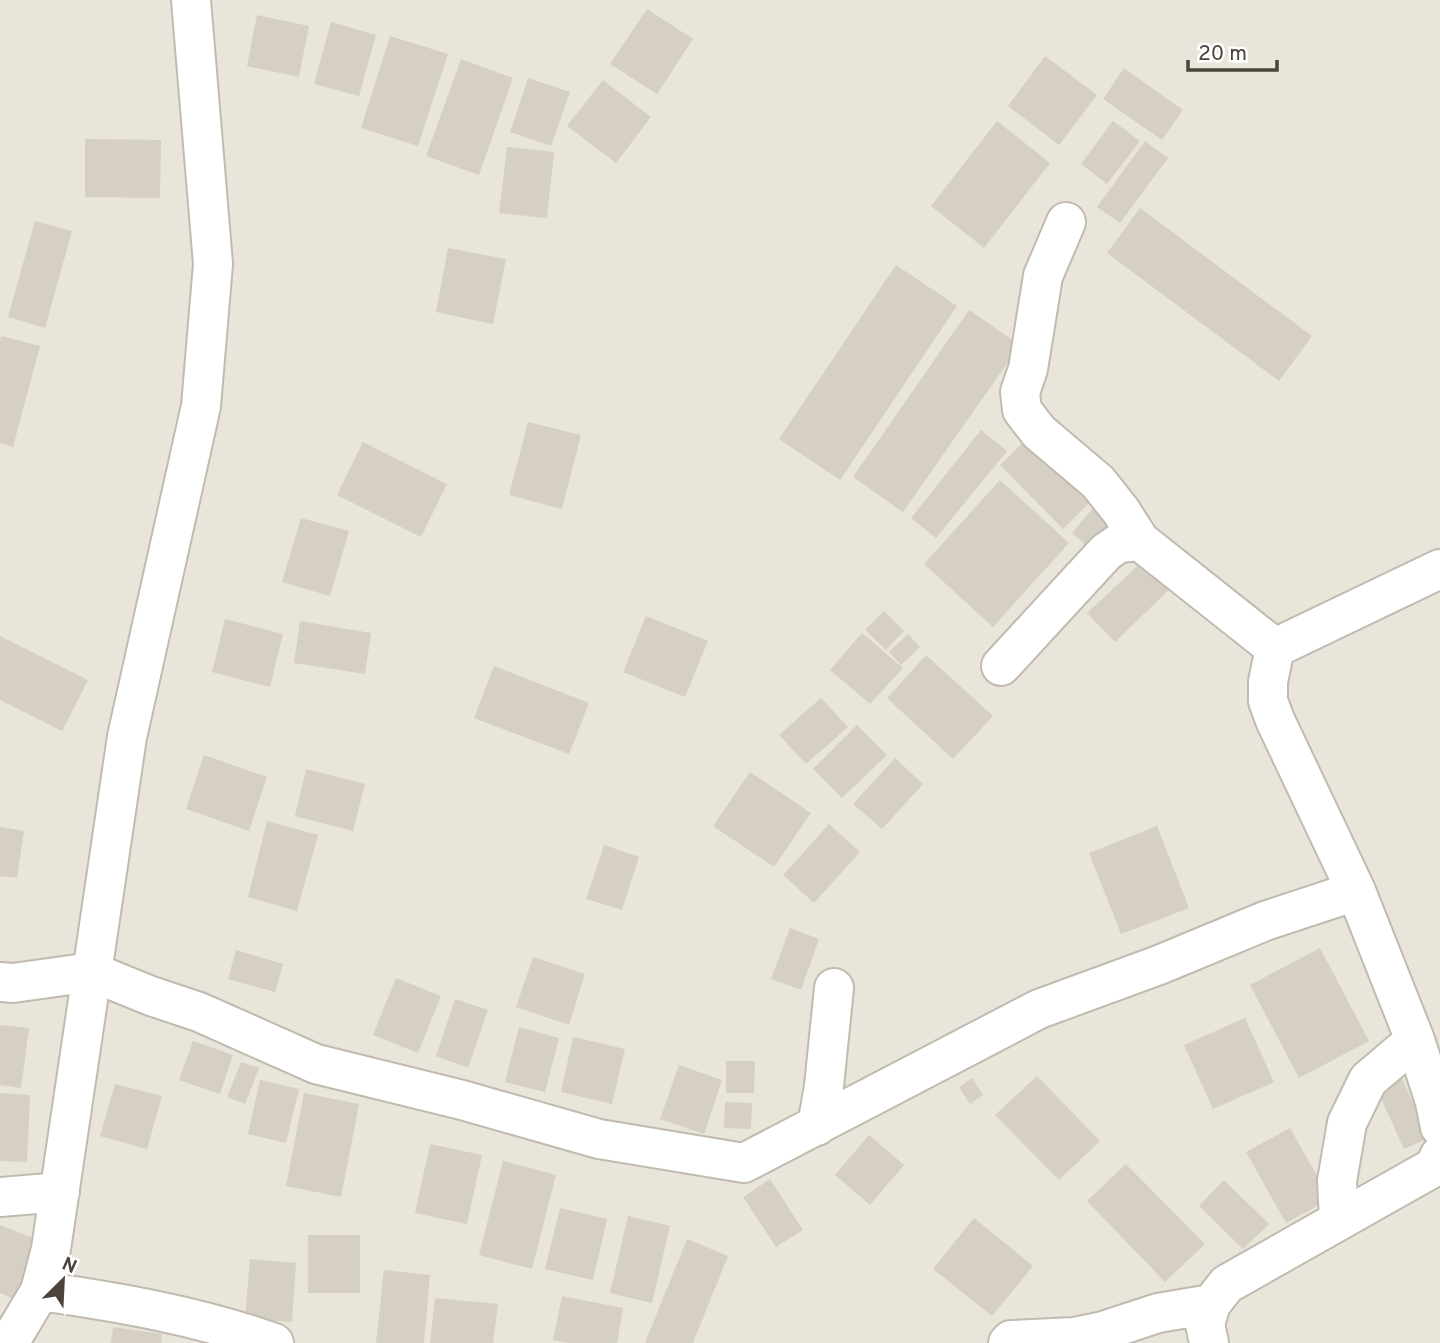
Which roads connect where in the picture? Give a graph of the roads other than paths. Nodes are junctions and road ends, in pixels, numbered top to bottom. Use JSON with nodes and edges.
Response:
{"nodes":[{"id":1,"x":191,"y":0,"type":"edge"},
{"id":2,"x":1066,"y":222,"type":"dead end"},
{"id":3,"x":1140,"y":541,"type":"junction"},
{"id":4,"x":1440,"y":569,"type":"edge"},
{"id":5,"x":1275,"y":648,"type":"junction"},
{"id":6,"x":1001,"y":666,"type":"dead end"},
{"id":7,"x":1356,"y":891,"type":"junction"},
{"id":8,"x":92,"y":972,"type":"junction"},
{"id":9,"x":0,"y":982,"type":"edge"},
{"id":10,"x":834,"y":988,"type":"dead end"},
{"id":11,"x":1415,"y":1040,"type":"junction"},
{"id":12,"x":817,"y":1126,"type":"junction"},
{"id":13,"x":1440,"y":1127,"type":"edge"},
{"id":14,"x":1440,"y":1154,"type":"edge"},
{"id":15,"x":60,"y":1192,"type":"junction"},
{"id":16,"x":0,"y":1197,"type":"edge"},
{"id":17,"x":1339,"y":1220,"type":"junction"},
{"id":18,"x":40,"y":1291,"type":"junction"},
{"id":19,"x":1212,"y":1304,"type":"junction"},
{"id":20,"x":9,"y":1343,"type":"edge"},
{"id":21,"x":274,"y":1343,"type":"edge"},
{"id":22,"x":1008,"y":1343,"type":"edge"},
{"id":23,"x":1209,"y":1343,"type":"edge"}],
"edges":[{"from":1,"to":8,"type":"street"},
{"from":2,"to":3,"type":"street"},
{"from":3,"to":5,"type":"street"},
{"from":3,"to":6,"type":"street"},
{"from":4,"to":5,"type":"street"},
{"from":5,"to":7,"type":"street"},
{"from":7,"to":11,"type":"street"},
{"from":7,"to":12,"type":"street"},
{"from":8,"to":9,"type":"street"},
{"from":8,"to":12,"type":"street"},
{"from":8,"to":15,"type":"street"},
{"from":10,"to":12,"type":"street"},
{"from":11,"to":13,"type":"street"},
{"from":11,"to":17,"type":"street"},
{"from":14,"to":17,"type":"street"},
{"from":15,"to":16,"type":"street"},
{"from":15,"to":18,"type":"street"},
{"from":17,"to":19,"type":"street"},
{"from":18,"to":20,"type":"street"},
{"from":18,"to":21,"type":"street"},
{"from":19,"to":22,"type":"street"},
{"from":19,"to":23,"type":"street"}]}
